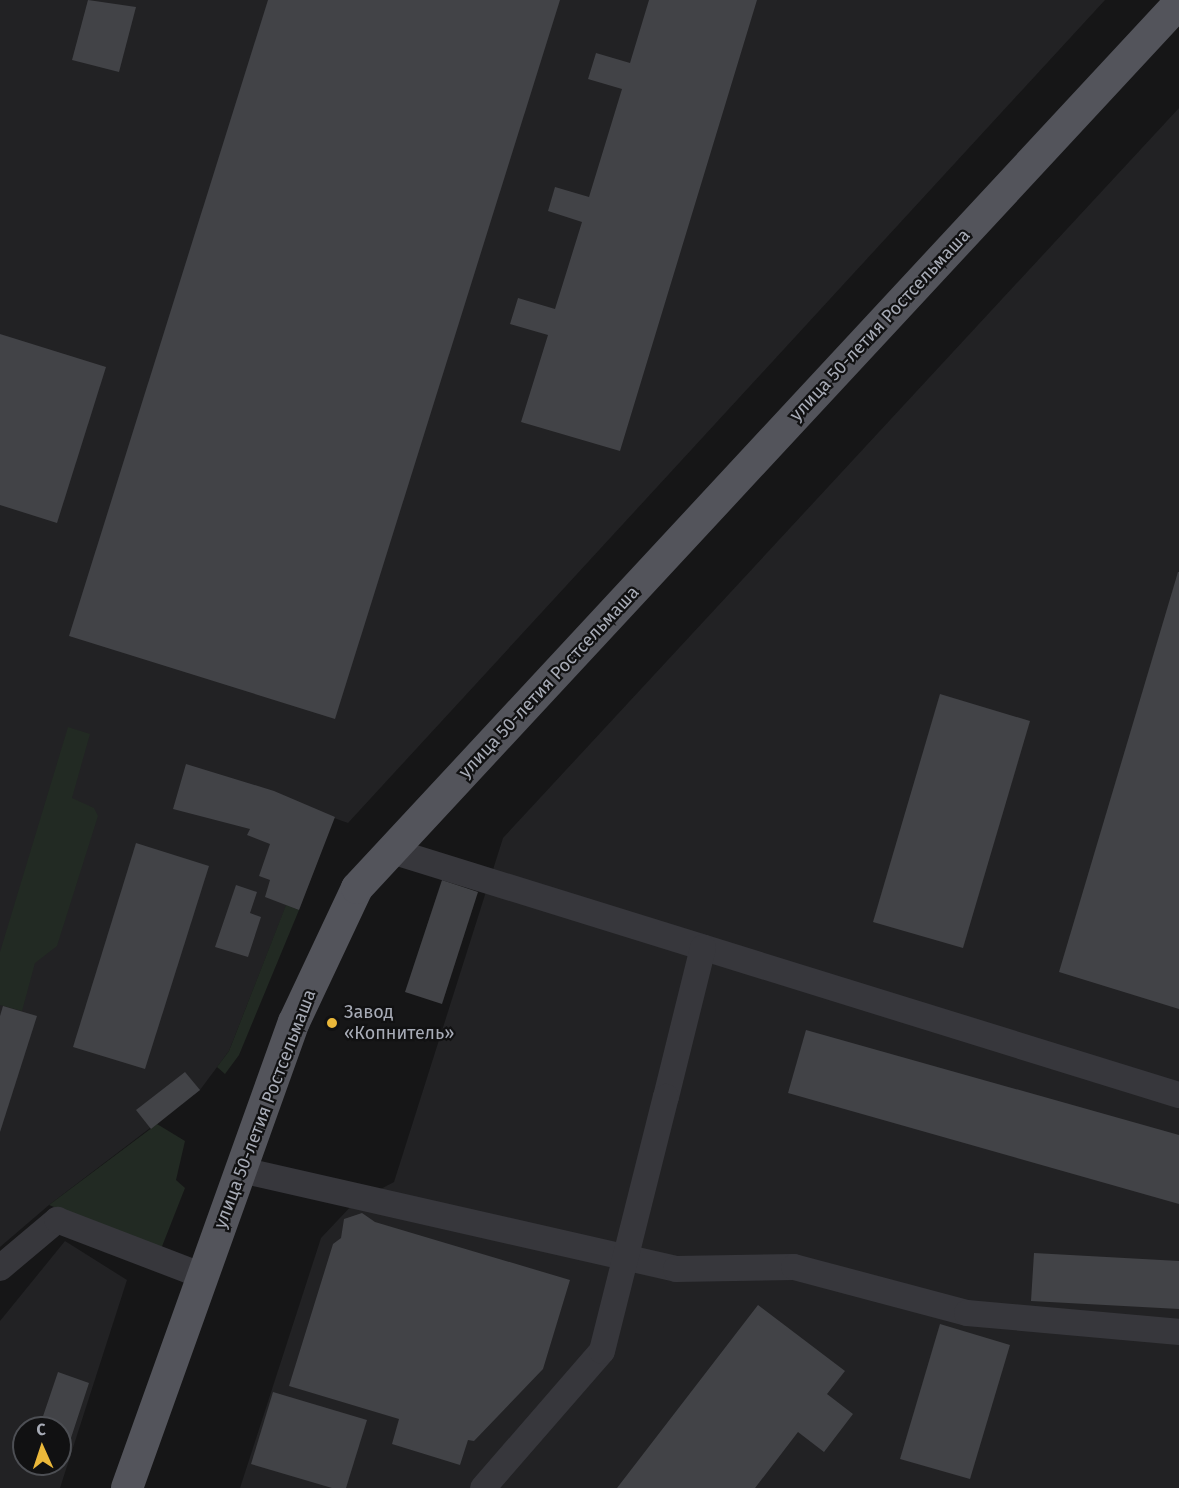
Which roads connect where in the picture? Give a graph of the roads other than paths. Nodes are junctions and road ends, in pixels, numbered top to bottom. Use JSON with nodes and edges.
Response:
{"nodes":[{"id":1,"x":1179,"y":3,"type":"edge"},
{"id":2,"x":392,"y":851,"type":"junction"},
{"id":3,"x":703,"y":947,"type":"junction"},
{"id":4,"x":1179,"y":1095,"type":"edge"},
{"id":5,"x":241,"y":1170,"type":"junction"},
{"id":6,"x":0,"y":1268,"type":"edge"},
{"id":7,"x":203,"y":1276,"type":"junction"},
{"id":8,"x":1179,"y":1332,"type":"edge"},
{"id":9,"x":127,"y":1488,"type":"edge"},
{"id":10,"x":483,"y":1488,"type":"edge"}],
"edges":[{"from":1,"to":2,"type":"main road","name":"улица 50-летия Ростсельмаша"},
{"from":2,"to":3,"type":"lane"},
{"from":2,"to":5,"type":"main road","name":"улица 50-летия Ростсельмаша"},
{"from":3,"to":4,"type":"lane"},
{"from":3,"to":10,"type":"lane","bridge":true},
{"from":5,"to":7,"type":"main road","name":"улица 50-летия Ростсельмаша"},
{"from":5,"to":8,"type":"lane"},
{"from":6,"to":7,"type":"lane"},
{"from":7,"to":9,"type":"main road","name":"улица 50-летия Ростсельмаша"}]}
